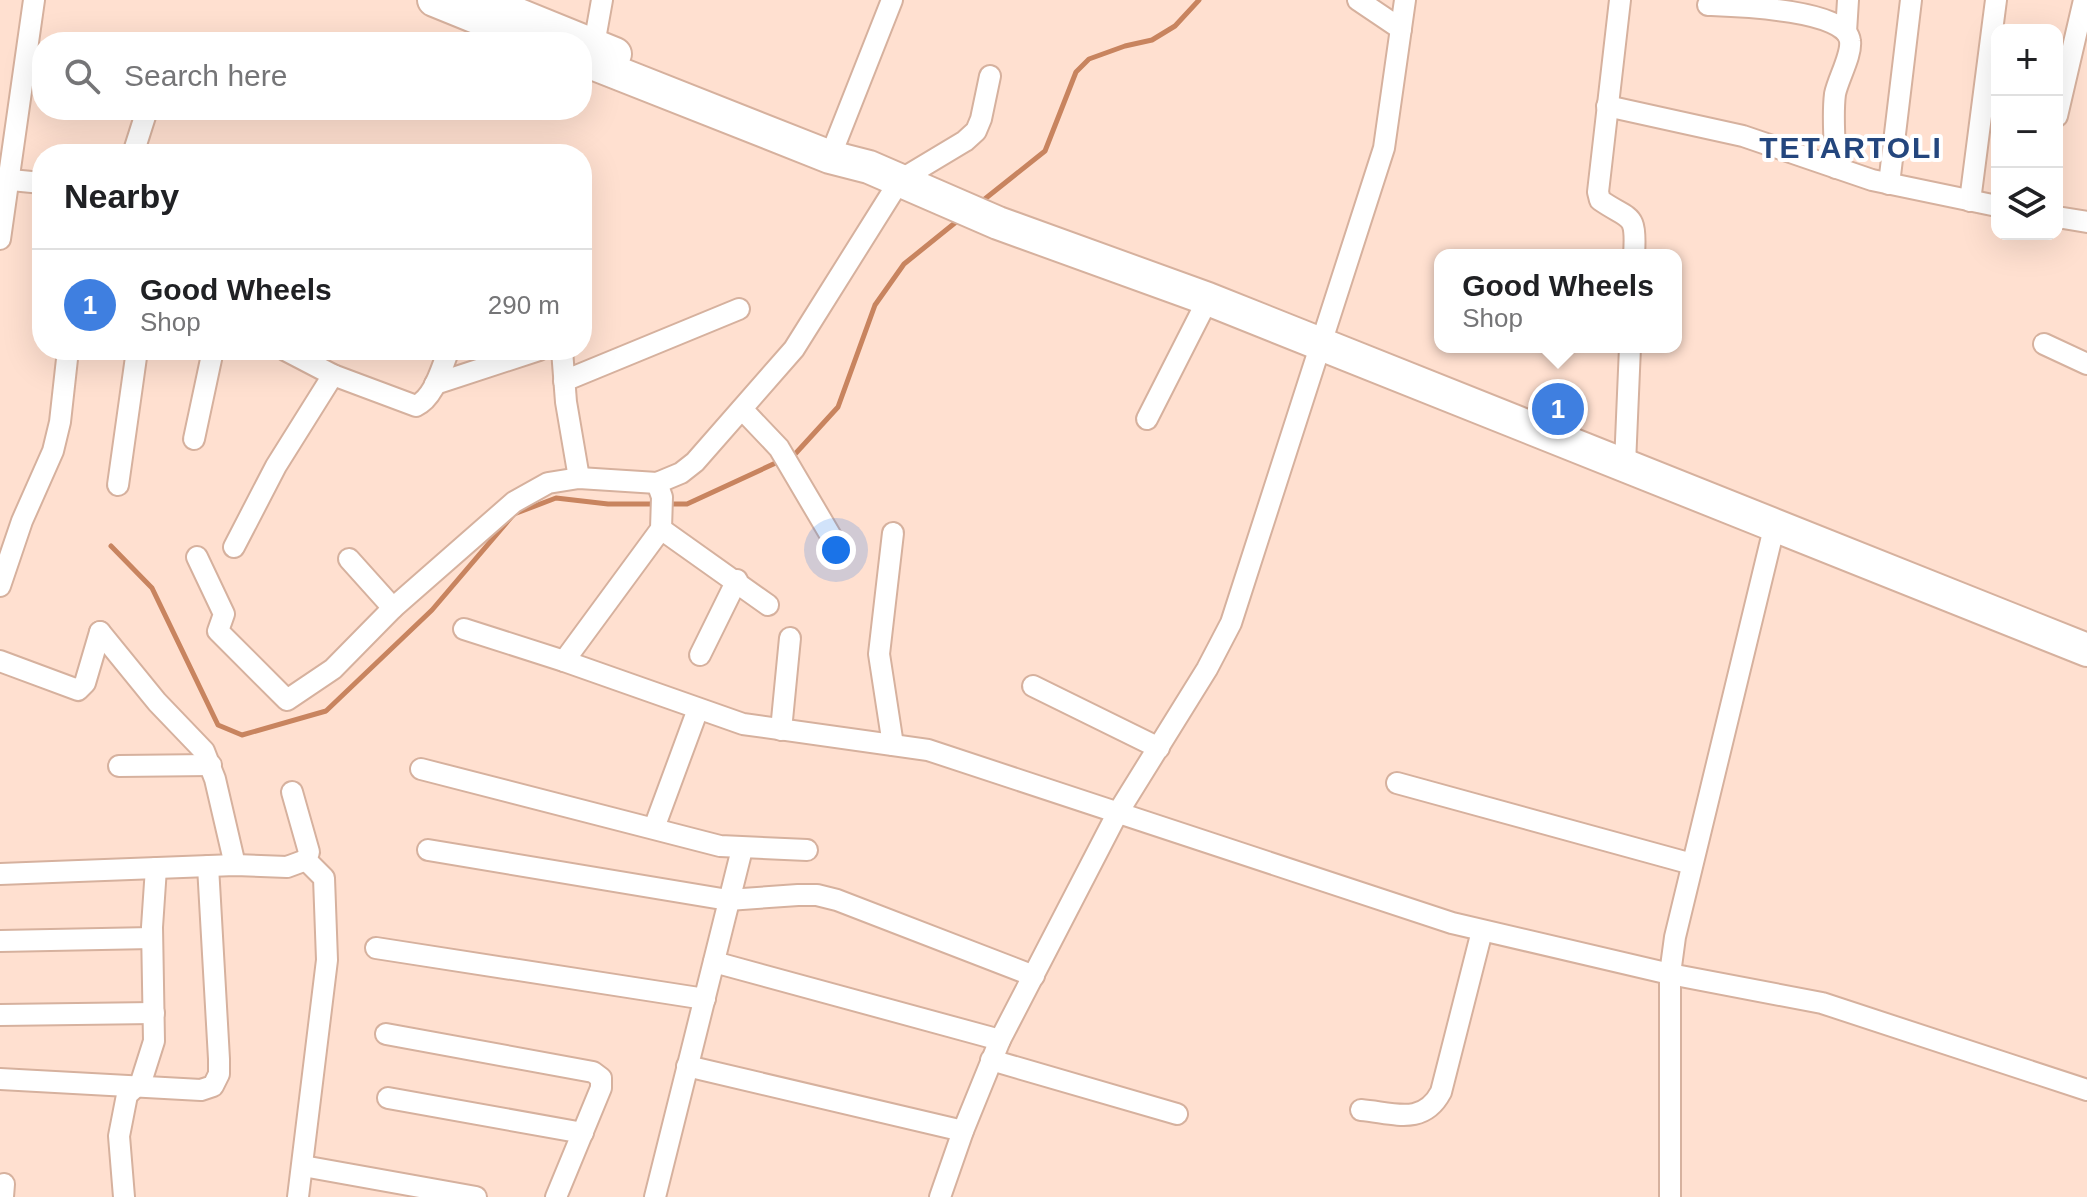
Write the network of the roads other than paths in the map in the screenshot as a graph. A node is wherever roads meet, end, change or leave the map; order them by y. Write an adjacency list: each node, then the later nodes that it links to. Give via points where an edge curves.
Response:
1 (34, 0): 27 (street)
2 (434, 0): 15 (main road)
3 (482, 0): 16 (main road)
4 (602, 0): 18 (street)
5 (892, 0): 25 (street)
6 (1358, 0): 14 (street)
7 (1405, 0): 14 (street)
8 (1620, 0): 22 (street)
9 (1848, 0): 17 (street)
10 (1911, 0): 30 (street)
11 (1996, 0): 31 (street)
12 (2084, 0): 21 (street)
13 (1708, 5): 17 (street, via 1790,11)
14 (1401, 29): 39 (street, via 1384,148)
15 (515, 32)
16 (547, 32)
17 (1846, 32): 26 (street, via 1850,45 1835,98)
18 (592, 37)
19 (592, 54): 25 (main road)
20 (990, 76): 28 (street, via 976,131)
21 (2062, 96)
22 (1607, 106): 26 (street, via 1743,136); 36 (street, via 1598,192 1600,200 1627,214 1634,225)
23 (144, 120): 24 (street)
24 (136, 144)
25 (833, 150): 28 (main road)
26 (1836, 168): 30 (street)
27 (4, 179): 29 (street); 35 (street)
28 (900, 180): 37 (main road, via 998,223); 53 (street, via 794,349)
29 (32, 182)
30 (1889, 184): 31 (street)
31 (1970, 201): 32 (street)
32 (1991, 205)
33 (2063, 218): 34 (street)
34 (2087, 222)
35 (0, 239)
36 (1634, 249)
37 (1208, 299): 39 (main road); 54 (street)
38 (739, 309): 51 (street)
39 (1319, 344): 56 (main road); 81 (street, via 1231,623)
40 (2044, 344): 49 (street)
41 (1630, 353): 56 (street)
42 (67, 360): 68 (street, via 53,451)
43 (136, 360): 58 (street)
44 (211, 360): 55 (street)
45 (304, 360): 50 (street)
46 (445, 360): 52 (street)
47 (508, 360): 52 (street)
48 (563, 360): 51 (street)
49 (2087, 364)
50 (333, 375): 52 (street, via 416,406); 64 (street, via 276,466)
51 (564, 381): 57 (street)
52 (435, 384)
53 (742, 409): 59 (street, via 695,462); 63 (street, via 783,456)
54 (1147, 419)
55 (194, 439)
56 (1625, 464): 61 (main road)
57 (579, 478): 59 (street); 70 (street, via 548,483 514,502)
58 (118, 485)
59 (660, 490): 60 (street)
60 (662, 523): 67 (street); 76 (street)
61 (1775, 524): 73 (main road); 93 (street)
62 (893, 533): 80 (street, via 879,654)
63 (835, 543)
64 (234, 547)
65 (197, 557): 70 (street, via 224,614 218,631 287,700 333,669)
66 (349, 559): 70 (street)
67 (737, 580): 69 (street); 74 (street)
68 (0, 586)
69 (768, 605)
70 (393, 608)
71 (464, 629): 76 (street)
72 (790, 638): 79 (street)
73 (2087, 650)
74 (700, 655)
75 (0, 661): 82 (street, via 78,690 85,683 100,632)
76 (564, 661): 78 (street)
77 (1033, 686): 81 (street)
78 (698, 709): 79 (street); 88 (street)
79 (781, 730): 80 (street)
80 (893, 745): 87 (street, via 928,750)
81 (1159, 748): 87 (street)
82 (211, 765): 83 (street); 94 (street)
83 (119, 766)
84 (421, 769): 88 (street)
85 (1397, 783): 93 (street)
86 (292, 792): 92 (street, via 309,852)
87 (1117, 814): 99 (street); 105 (street)
88 (654, 828): 89 (street)
89 (742, 849): 91 (street); 98 (street)
90 (428, 850): 98 (street)
91 (807, 850)
92 (306, 860): 94 (street, via 287,867); 121 (street, via 324,878 327,960)
93 (1692, 864): 104 (street)
94 (235, 865): 95 (street)
95 (208, 866): 96 (street); 114 (street, via 219,1074 213,1086 201,1090)
96 (156, 868): 97 (street); 100 (street)
97 (0, 874)
98 (728, 900): 103 (street); 105 (street, via 817,895)
99 (1482, 931): 104 (street); 117 (street, via 1433,1106 1414,1116)
100 (152, 938): 101 (street); 107 (street)
101 (0, 941)
102 (376, 948): 106 (street)
103 (714, 962): 106 (street); 110 (street)
104 (1670, 974): 115 (street, via 1822,1003); 128 (street)
105 (1034, 976): 110 (street)
106 (705, 999): 112 (street)
107 (154, 1013): 108 (street); 114 (street, via 154,1041)
108 (0, 1015)
109 (386, 1034): 120 (street, via 593,1072 601,1078 601,1088)
110 (1000, 1040): 111 (street)
111 (991, 1060): 118 (street); 119 (street)
112 (687, 1066): 119 (street); 126 (street)
113 (0, 1079): 114 (street)
114 (136, 1086): 122 (street, via 127,1095 119,1136)
115 (2087, 1090)
116 (388, 1098): 120 (street)
117 (1361, 1110)
118 (1177, 1114)
119 (963, 1131): 127 (street)
120 (583, 1133): 125 (street)
121 (303, 1166): 123 (street); 124 (street)
122 (124, 1197)
123 (298, 1197)
124 (476, 1197)
125 (556, 1197)
126 (655, 1197)
127 (940, 1197)
128 (1670, 1197)

